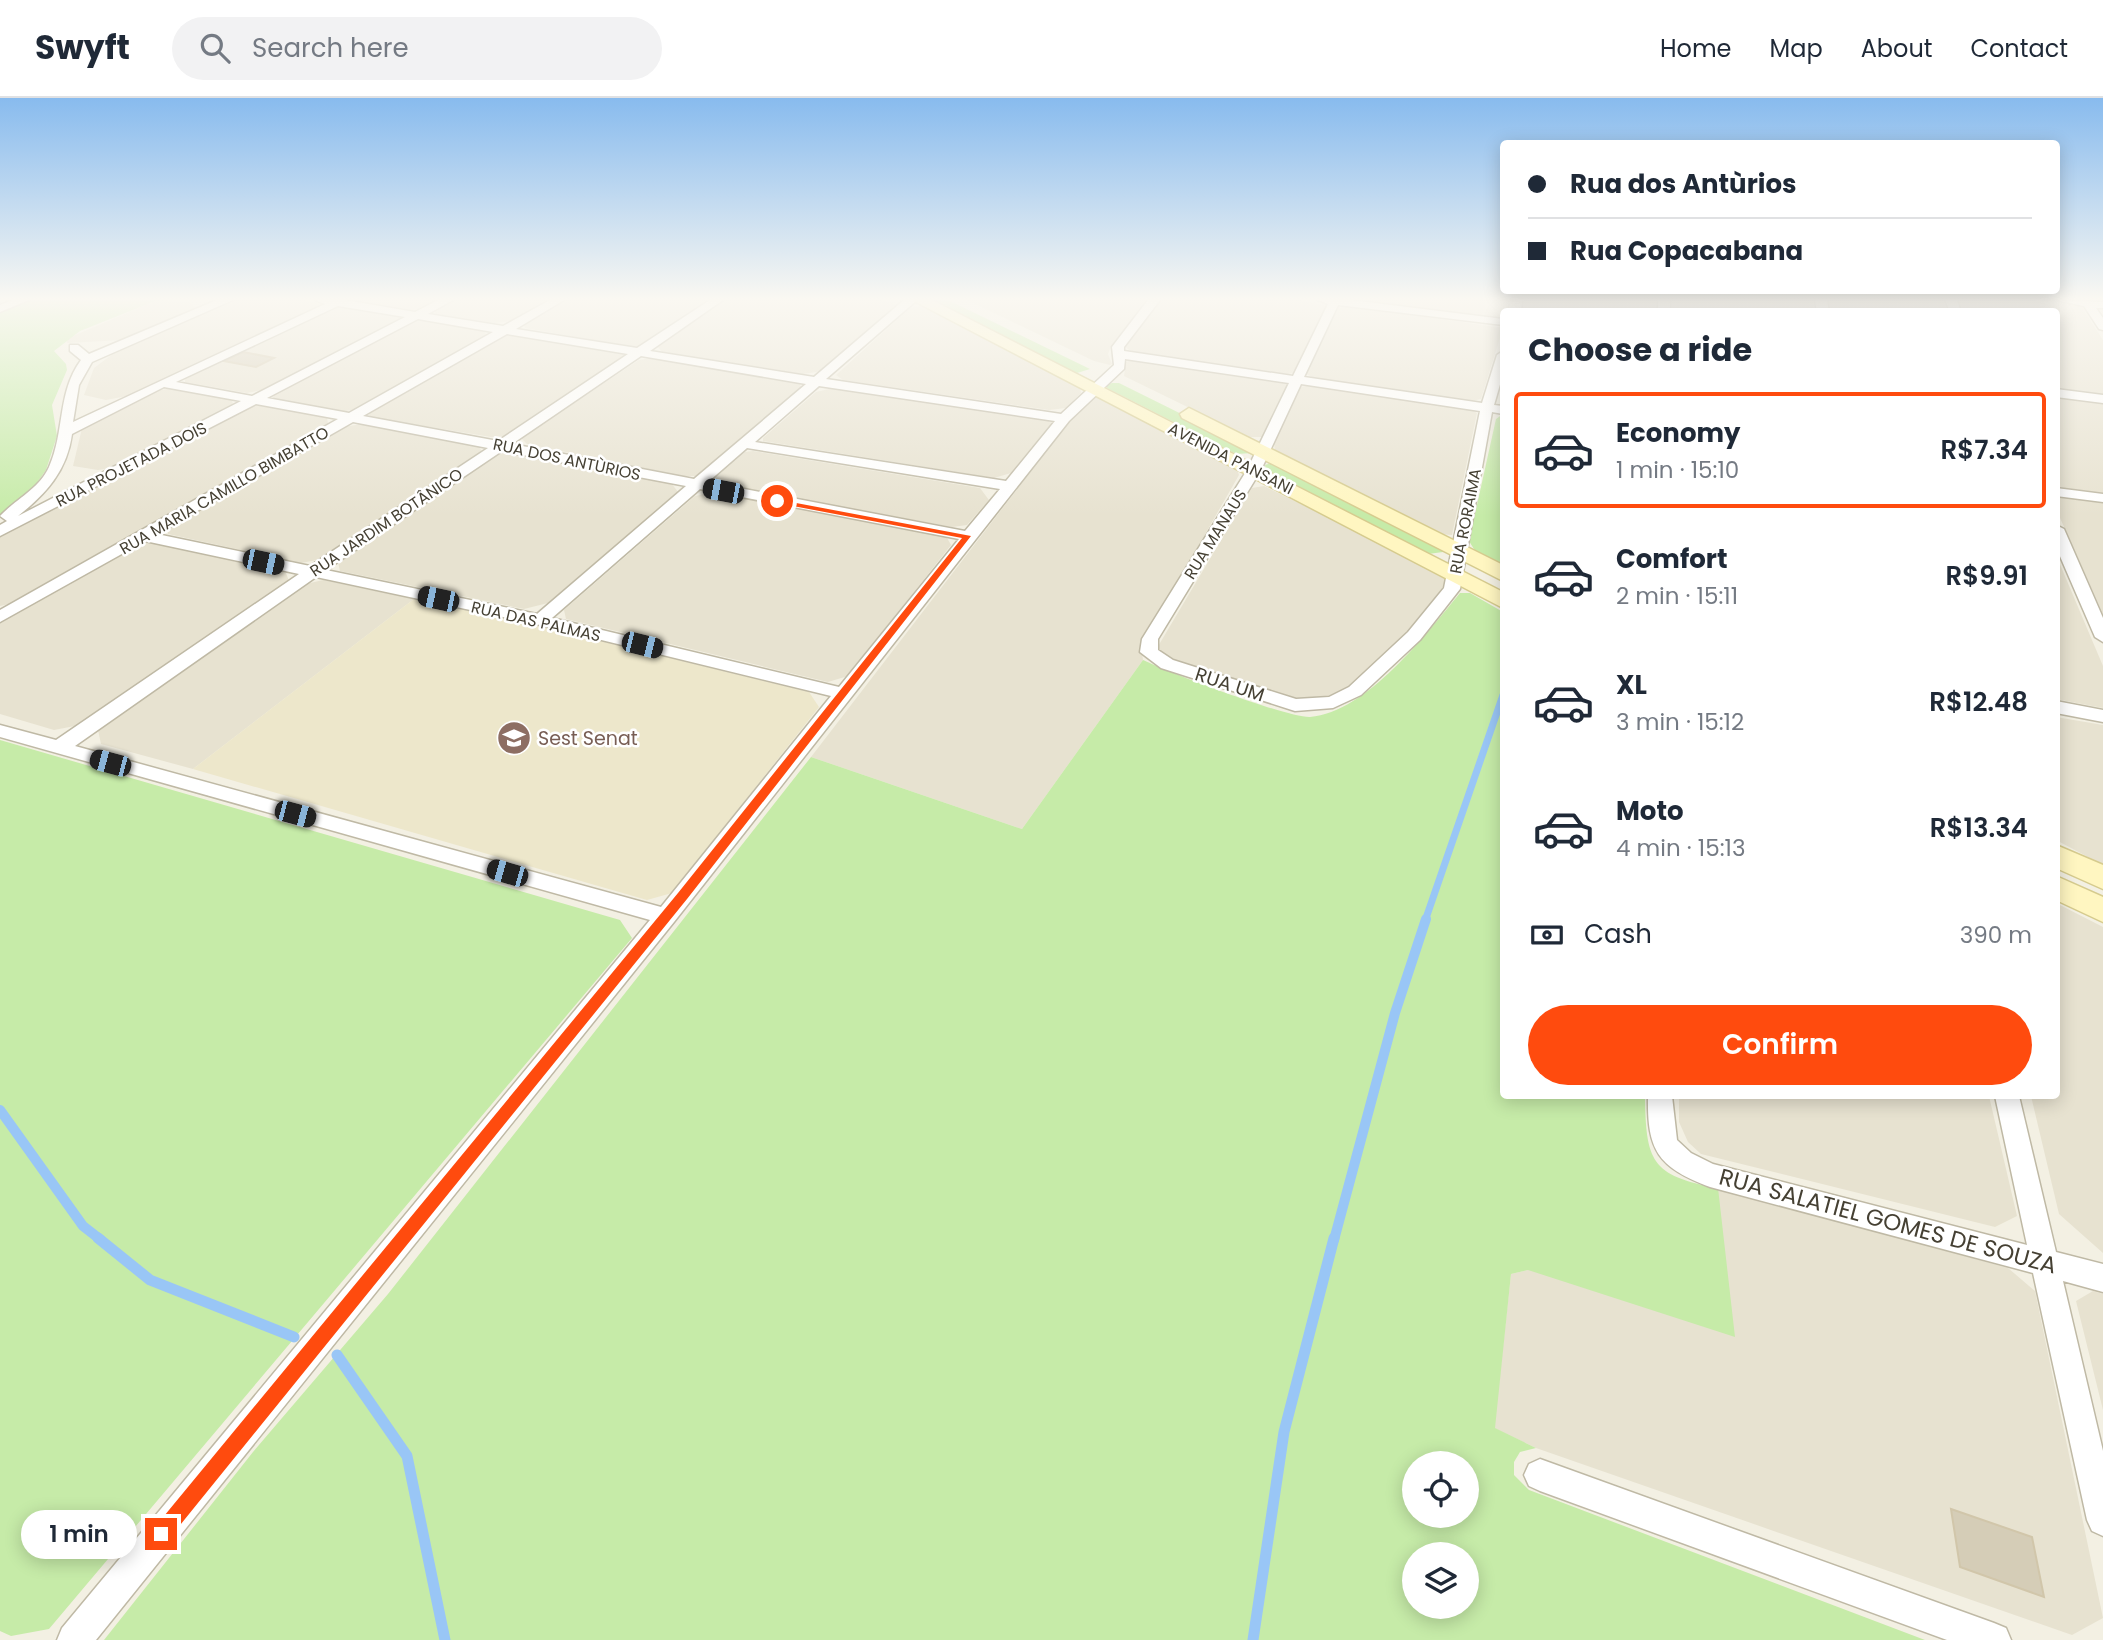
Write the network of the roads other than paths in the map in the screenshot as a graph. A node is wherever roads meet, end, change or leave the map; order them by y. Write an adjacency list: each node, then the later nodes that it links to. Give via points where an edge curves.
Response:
1 (78, 372): 23 (street)
2 (191, 372): 17 (street)
3 (309, 372): 22 (street, RUA PROJETADA DOIS)
4 (430, 372): 28 (street, RUA MARIA CAMILLO BIMBATTO)
5 (612, 372): 31 (street, RUA JARDIM BOTÂNICO)
6 (757, 372): 16 (street)
7 (831, 372): 16 (street)
8 (1063, 372): 18 (main road, AVENIDA PANSANI)
9 (1104, 372): 14 (main road)
10 (1119, 372): 14 (street)
11 (1241, 372): 15 (street)
12 (1300, 372): 15 (street, RUA MANAUS)
13 (1498, 372): 25 (street, RUA RORAIMA)
14 (1118, 379): 18 (street)
15 (1296, 380): 25 (street); 32 (street, RUA MANAUS)
16 (819, 382): 27 (street); 30 (street)
17 (166, 384): 20 (street); 22 (street, RUA DOS ANTÙRIOS)
18 (1094, 387): 27 (street); 35 (main road, AVENIDA PANSANI)
19 (2060, 394): 21 (street)
20 (134, 398): 23 (street, via 88,405); 29 (street)
21 (2103, 399)
22 (255, 400): 28 (street, RUA DOS ANTÙRIOS); 34 (street, RUA PROJETADA DOIS)
23 (66, 402): 29 (street)
24 (1175, 407): 32 (main road, AVENIDA PANSANI)
25 (1487, 407): 26 (street); 45 (street, RUA RORAIMA)
26 (1500, 409)
27 (1064, 418): 37 (street)
28 (348, 419): 31 (street, RUA DOS ANTÙRIOS); 42 (street, RUA MARIA CAMILLO BIMBATTO)
29 (67, 431): 33 (street)
30 (746, 444): 36 (street); 37 (street)
31 (500, 445): 36 (street, RUA DOS ANTÙRIOS); 46 (street, RUA JARDIM BOTÂNICO)
32 (1262, 450): 35 (street, RUA MANAUS); 45 (main road, AVENIDA PANSANI)
33 (56, 468): 34 (street, via 69,477); 40 (street, via 37,492)
34 (124, 468): 41 (street, RUA PROJETADA DOIS)
35 (1254, 470): 48 (main road, AVENIDA PANSANI); 55 (street, RUA MANAUS, via 1150,639)
36 (696, 486): 43 (street, RUA DOS ANTÙRIOS); 53 (street)
37 (1009, 486): 43 (street)
38 (2060, 493): 39 (street)
39 (2103, 498)
40 (0, 523)
41 (0, 531)
42 (144, 536): 46 (street, RUA DAS PALMAS); 50 (street, RUA MARIA CAMILLO BIMBATTO)
43 (967, 536): 56 (street)
44 (2060, 538): 54 (street)
45 (1458, 552): 47 (main road, AVENIDA PANSANI); 48 (street, RUA RORAIMA)
46 (311, 573): 53 (street, RUA DAS PALMAS); 61 (street, RUA JARDIM BOTÂNICO)
47 (1500, 573)
48 (1454, 575): 49 (main road, AVENIDA PANSANI); 57 (street, RUA RORAIMA, via 1452,589 1414,636 1355,691)
49 (1500, 599)
50 (20, 607): 51 (street); 52 (street, RUA MARIA CAMILLO BIMBATTO)
51 (0, 611)
52 (0, 617)
53 (540, 620): 56 (street, RUA DAS PALMAS)
54 (2103, 637)
55 (1149, 652): 57 (street, RUA UM, via 1167,664 1253,693 1295,705)
56 (844, 694): 66 (street)
57 (1314, 705)
58 (2060, 708): 59 (street)
59 (2103, 716)
60 (0, 732): 61 (street)
61 (57, 749): 66 (street)
62 (2060, 857): 63 (main road)
63 (2103, 878)
64 (2060, 889): 65 (main road)
65 (2103, 911)
66 (666, 916): 73 (street)
67 (1660, 1099): 69 (street, RUA SALATIEL GOMES DE SOUZA, via 1660,1134 1675,1158 1710,1175)
68 (2008, 1099): 69 (street)
69 (2046, 1262): 70 (street, RUA SALATIEL GOMES DE SOUZA); 72 (street)
70 (2103, 1278)
71 (1540, 1475): 74 (street)
72 (2103, 1520)
73 (74, 1640)
74 (1994, 1640)

